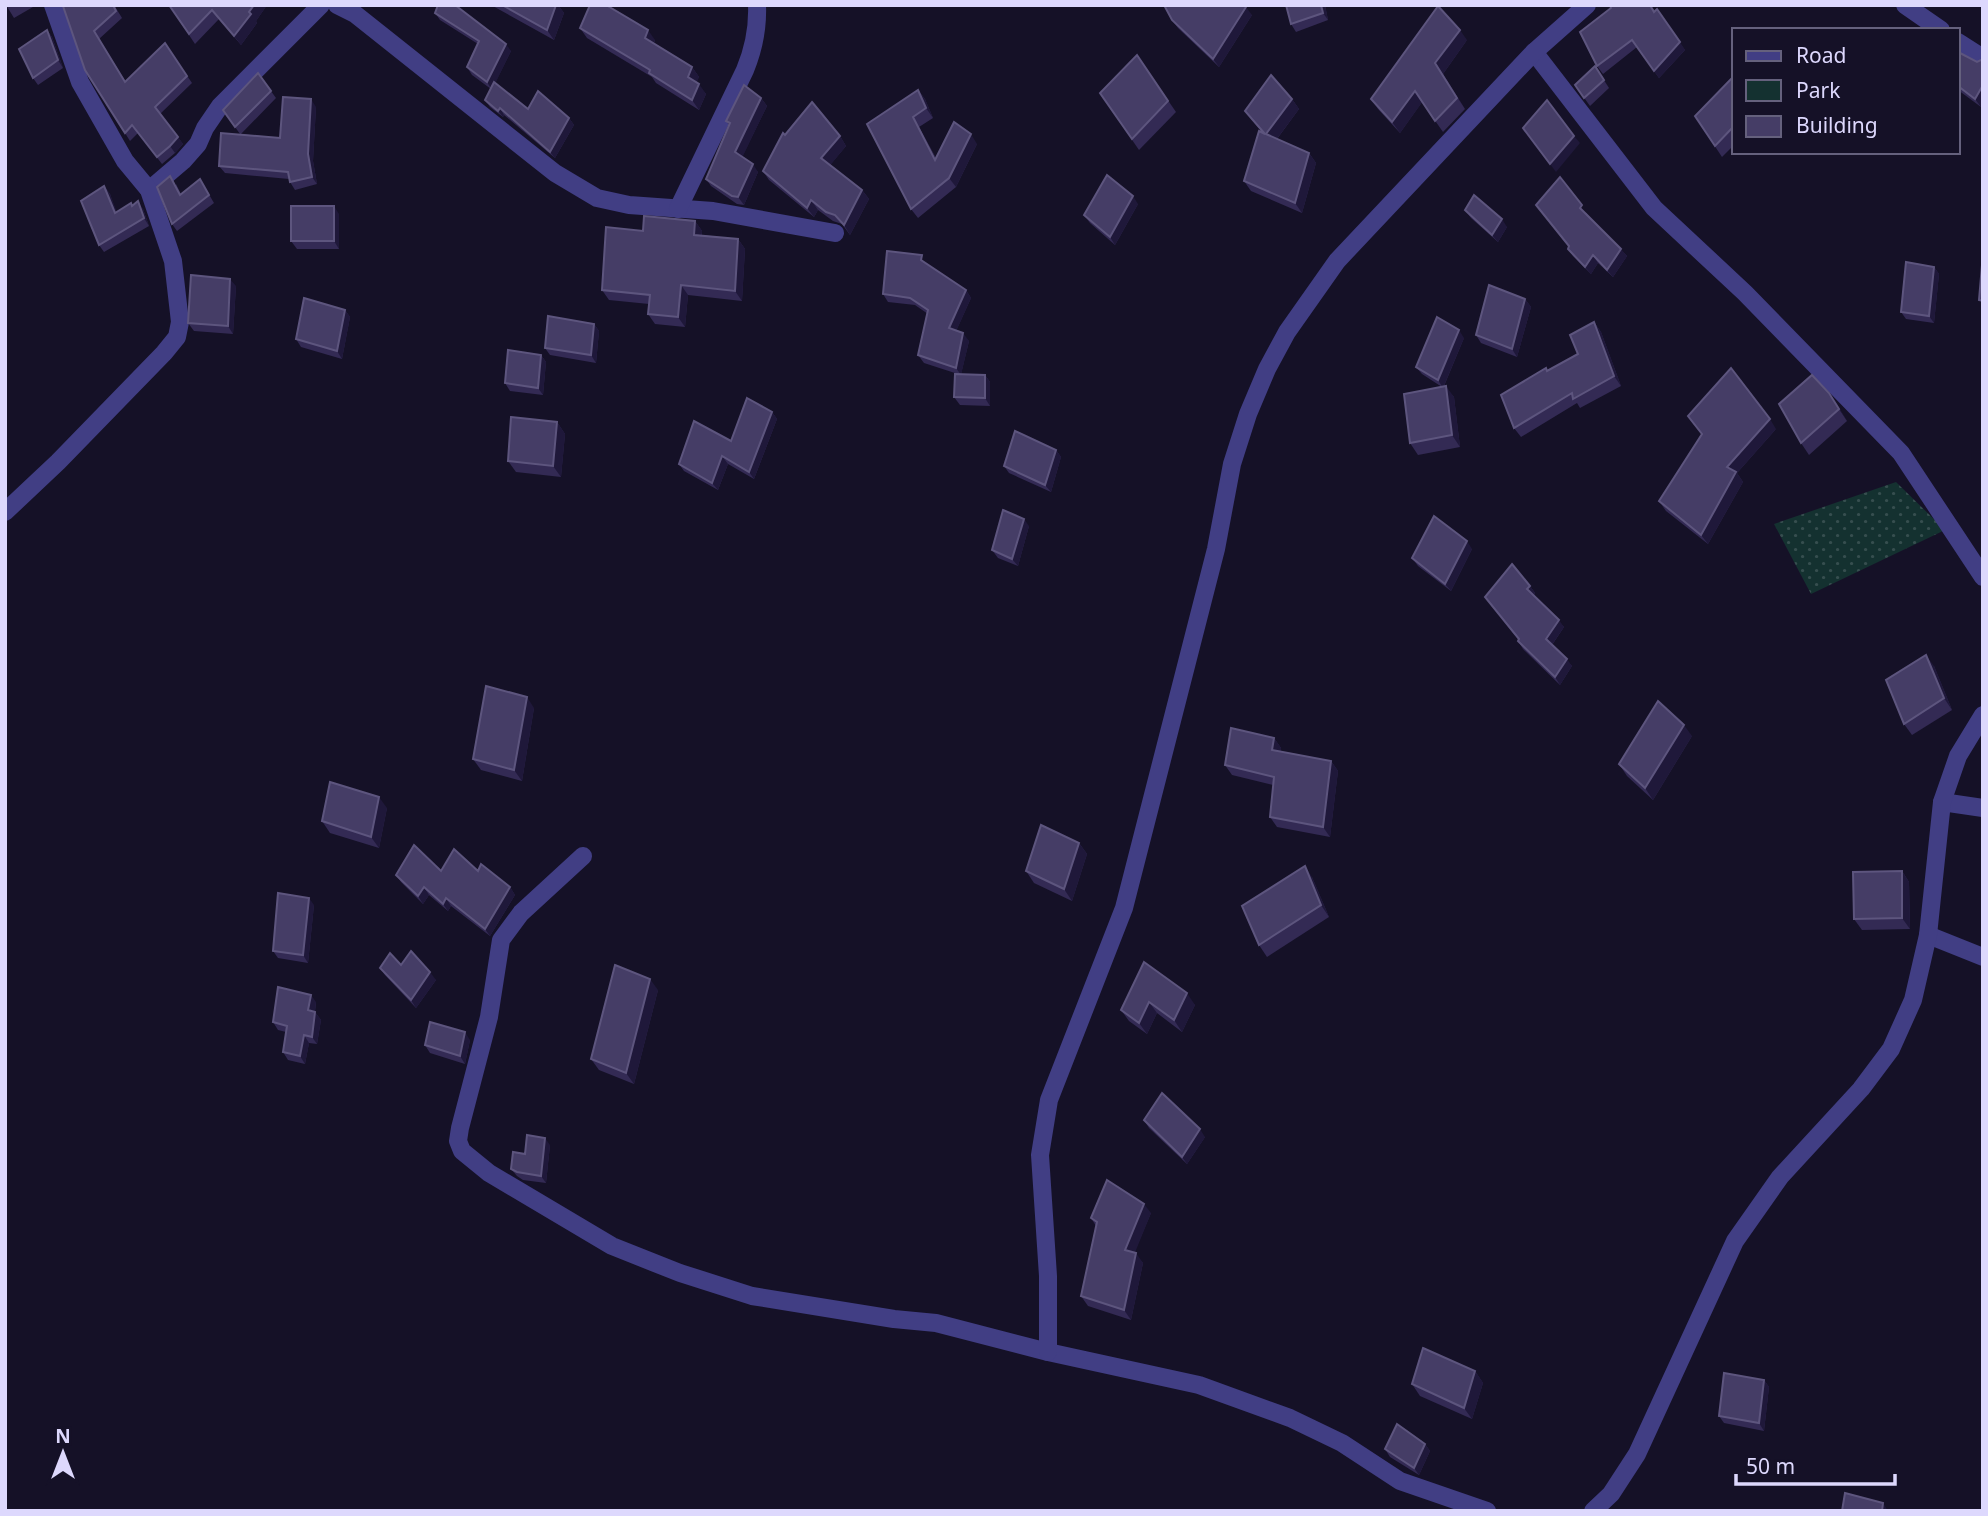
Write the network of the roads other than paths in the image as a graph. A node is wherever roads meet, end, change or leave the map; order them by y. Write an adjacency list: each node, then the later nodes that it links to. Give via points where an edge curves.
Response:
1 (53, 5): 11 (street, via 80,82 125,161)
2 (321, 5): 11 (street, via 220,106 198,144)
3 (337, 5): 12 (street, via 355,14 555,173 597,198)
4 (757, 5): 12 (street, via 753,50)
5 (1587, 5): 9 (street)
6 (1905, 5): 7 (street)
7 (1938, 28)
8 (1960, 43): 10 (street)
9 (1534, 52): 15 (street, via 1654,208 1745,293 1900,453); 22 (street, via 1337,261 1287,332 1248,414 1231,464 1216,549 1124,908 1049,1100 1040,1155)
10 (1983, 58)
11 (149, 190): 14 (street, via 173,261 180,322 177,337 87,433)
12 (678, 209): 13 (street)
13 (835, 233)
14 (8, 502)
15 (1983, 577)
16 (1983, 715): 17 (street, via 1958,756)
17 (1942, 802): 18 (street); 20 (street)
18 (1983, 808)
19 (583, 856): 22 (street, via 521,913 501,940 489,1017 460,1128 462,1151 499,1179 612,1246 680,1273 752,1296 936,1323)
20 (1928, 935): 21 (street); 24 (street, via 1913,1000 1891,1049 1861,1089 1780,1177 1735,1241 1637,1454 1611,1494)
21 (1983, 957)
22 (1048, 1352): 23 (street, via 1199,1385 1246,1400 1342,1443 1400,1481)
23 (1487, 1511)
24 (1593, 1511)

